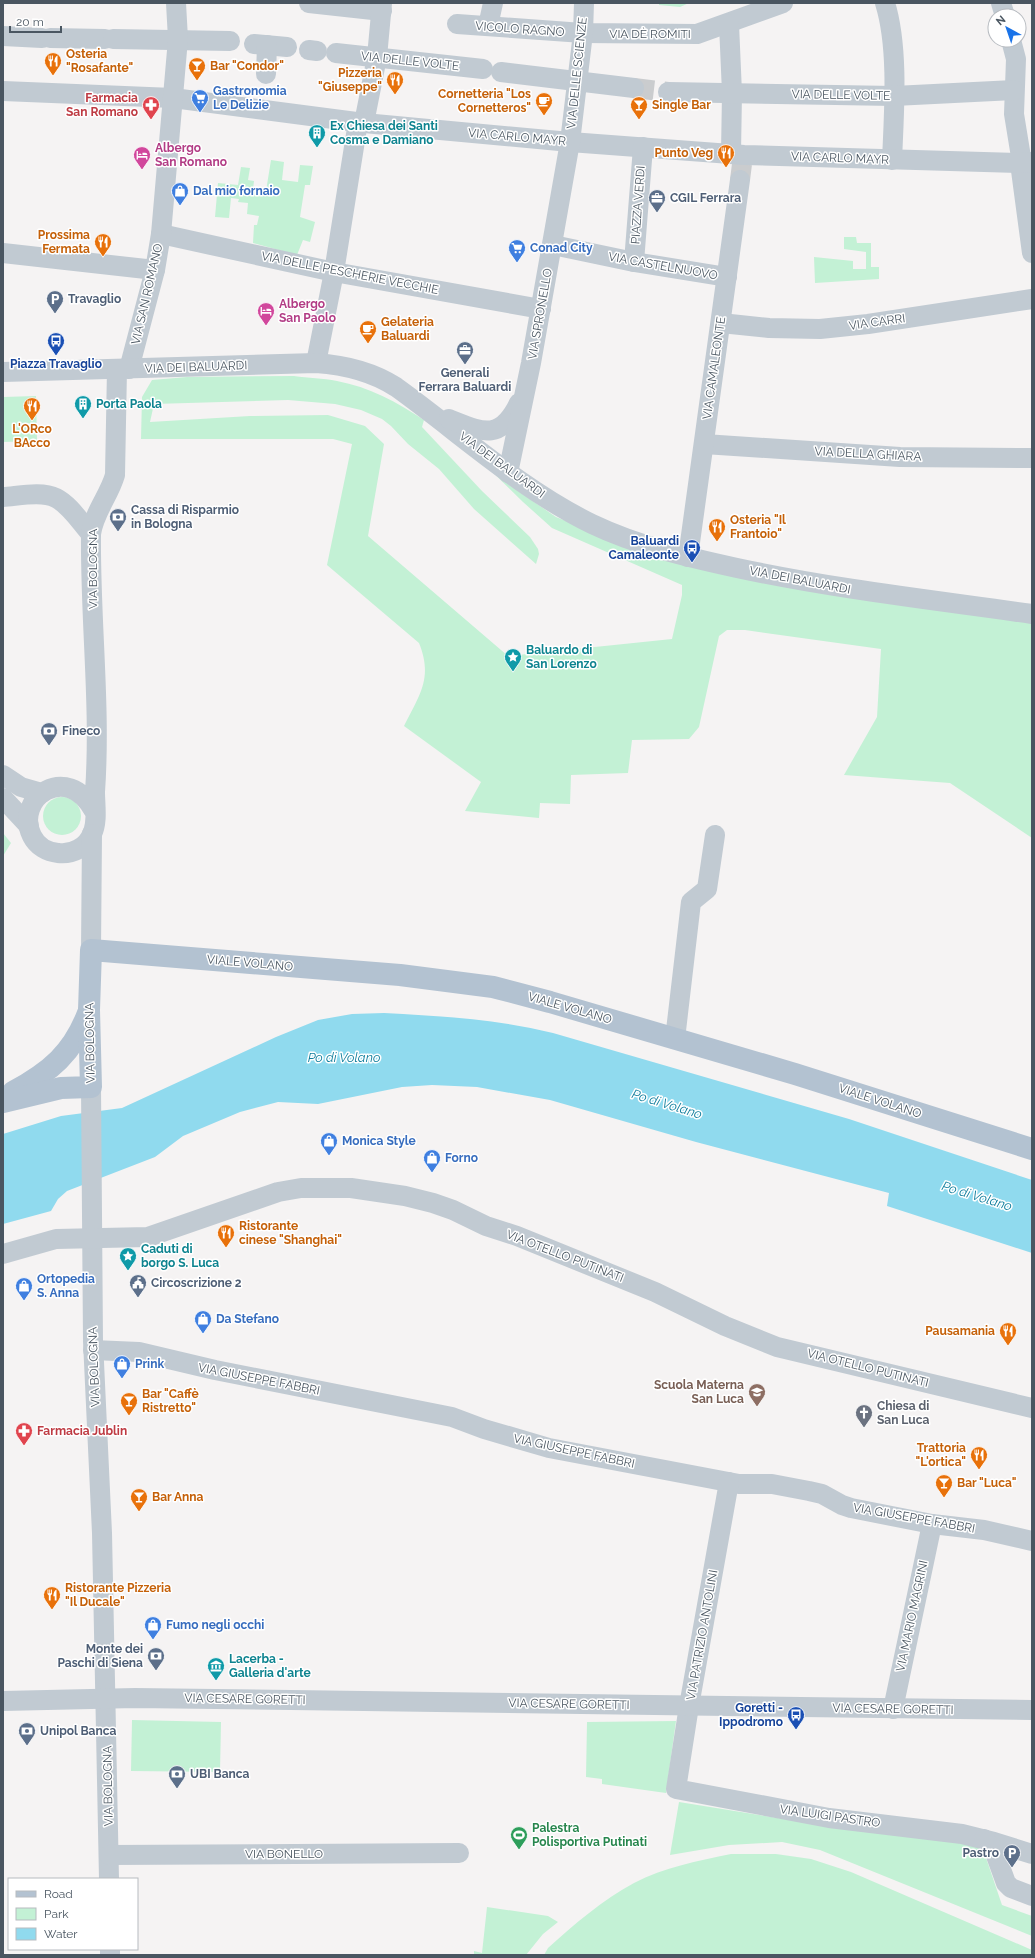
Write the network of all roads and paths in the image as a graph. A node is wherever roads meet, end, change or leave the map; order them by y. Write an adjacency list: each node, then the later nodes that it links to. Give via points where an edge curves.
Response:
1 (176, 3): 13 (street, VIA SAN ROMANO)
2 (309, 3): 7 (street)
3 (493, 3): 10 (street)
4 (584, 3): 11 (street, VIA DELLE SCIENZE)
5 (784, 3): 9 (street, VIA DÈ ROMITI)
6 (885, 3): 26 (street, via 890,21)
7 (382, 7): 18 (street)
8 (457, 24): 10 (street, VICOLO RAGNO)
9 (729, 24): 11 (street, VIA DÈ ROMITI, via 697,34); 25 (street, VIA CAMALEONTE)
10 (488, 26): 11 (street, VICOLO RAGNO)
11 (583, 33): 20 (street, VIA DELLE SCIENZE)
12 (3, 36): 13 (street)
13 (178, 39): 14 (street); 27 (street, VIA SAN ROMANO)
14 (230, 41)
15 (287, 47): 19 (street, via 261,44)
16 (1013, 48): 22 (street, via 1016,59)
17 (336, 53): 18 (street, VIA DELLE VOLTE)
18 (377, 57): 20 (street, VIA DELLE VOLTE); 28 (street)
19 (266, 74)
20 (576, 80): 21 (street, VIA DELLE VOLTE); 29 (street, VIA DELLE SCIENZE)
21 (634, 88)
22 (1014, 90): 26 (street, VIA DELLE VOLTE); 32 (street, via 1014,114 1021,157)
23 (3, 91): 27 (street, VIA CARLO MAYR)
24 (668, 92): 25 (street, VIA DELLE VOLTE)
25 (732, 93): 26 (street, VIA DELLE VOLTE); 33 (street, VIA CAMALEONTE)
26 (894, 96): 31 (street)
27 (173, 98): 28 (street, VIA CARLO MAYR); 34 (street, VIA SAN ROMANO)
28 (361, 123): 29 (street, VIA CARLO MAYR); 40 (street, via 353,155)
29 (570, 142): 30 (street, VIA CARLO MAYR); 35 (street, VIA SPRONELLO)
30 (643, 147): 33 (street, VIA CARLO MAYR); 38 (street, PIAZZA VERDI)
31 (892, 160): 32 (street, VIA CARLO MAYR); 33 (street, VIA CARLO MAYR)
32 (1026, 162): 37 (street, via 1027,217)
33 (739, 163): 41 (street, VIA CAMALEONTE)
34 (161, 234): 39 (street, VIA SAN ROMANO); 40 (street, VIA DELLE PESCHERIE VECCHIE)
35 (552, 245): 38 (street, VIA CASTELNUOVO); 43 (street, VIA SPRONELLO)
36 (3, 253): 39 (street)
37 (1032, 253)
38 (634, 262): 41 (street, VIA CASTELNUOVO)
39 (155, 270): 46 (street, VIA SAN ROMANO)
40 (334, 272): 43 (street, VIA DELLE PESCHERIE VECCHIE); 45 (street)
41 (727, 277): 44 (street, VIA CAMALEONTE)
42 (1032, 299): 44 (street, VIA CARRI, via 820,329)
43 (541, 309): 48 (street, VIA SPRONELLO)
44 (721, 323): 50 (street, VIA CAMALEONTE)
45 (316, 363): 46 (street, VIA DEI BALUARDI); 49 (street, VIA DEI BALUARDI, via 350,367 383,378)
46 (123, 369): 47 (street, VIA DEI BALUARDI); 54 (street, VIA BOLOGNA, via 115,475 112,488 95,517)
47 (3, 372)
48 (526, 391): 49 (street, VIA SPRONELLO, via 513,415 502,427 491,431 478,429); 52 (street, VIA SPRONELLO)
49 (431, 412): 52 (street, VIA DEI BALUARDI)
50 (704, 444): 51 (street, VIA DELLA GHIARA, via 900,457); 55 (street, VIA CAMALEONTE)
51 (1032, 458)
52 (508, 473): 55 (street, VIA DEI BALUARDI, via 591,523 624,538)
53 (3, 497): 54 (street, via 46,495 55,498 63,502)
54 (91, 534): 57 (street, VIA BOLOGNA)
55 (688, 557): 56 (street, VIA DEI BALUARDI, via 842,588)
56 (1032, 614)
57 (97, 752): 59 (street, VIA BOLOGNA, via 84,780); 62 (street, VIA BOLOGNA)
58 (3, 774): 60 (street, via 21,787)
59 (69, 788): 60 (street, VIA BOLOGNA, via 54,788); 62 (street, via 80,792 88,799)
60 (42, 794): 63 (street, via 30,808)
61 (3, 798): 63 (street, VIA BOLOGNA)
62 (94, 811): 64 (street, VIA BOLOGNA)
63 (28, 826): 66 (street, VIA BOLOGNA, via 40,846 50,852)
64 (92, 834): 66 (street, via 82,847); 67 (street, VIA BOLOGNA)
65 (715, 835): 70 (street, via 707,889 691,902)
66 (63, 854): 67 (street, VIA BOLOGNA, via 75,864 81,876)
67 (91, 926): 68 (street, VIA BOLOGNA)
68 (91, 950): 69 (main road, VIA BOLOGNA); 70 (main road, VIALE VOLANO, via 393,974 469,983 524,994)
69 (89, 1010): 71 (main road, VIA BOLOGNA); 72 (main road, via 78,1036 56,1064 41,1076)
70 (676, 1039): 74 (main road, VIALE VOLANO)
71 (91, 1087): 73 (main road, via 61,1088); 75 (street, VIA BOLOGNA)
72 (3, 1096)
73 (3, 1102)
74 (1032, 1149)
75 (92, 1239): 76 (street, VIA OTELLO PUTINATI, via 56,1239); 77 (street, VIA BOLOGNA); 78 (street, VIA OTELLO PUTINATI, via 148,1237 250,1200 301,1188 351,1188 405,1196 453,1210 486,1226 655,1292 725,1326 777,1347)
76 (3, 1254)
77 (93, 1350): 79 (street, VIA GIUSEPPE FABBRI, via 139,1352 215,1370 452,1417 548,1448); 82 (street, VIA BOLOGNA, via 102,1533)
78 (1032, 1408)
79 (729, 1482): 80 (street, VIA GIUSEPPE FABBRI, via 772,1484 809,1491 822,1494 851,1508); 84 (street, VIA PATRIZIO ANTOLINI)
80 (932, 1524): 81 (street, VIA GIUSEPPE FABBRI, via 970,1528); 85 (street, VIA MARIO MAGRINI)
81 (1032, 1541)
82 (106, 1697): 83 (street, VIA CESARE GORETTI); 84 (street, VIA CESARE GORETTI); 91 (street, VIA BOLOGNA)
83 (3, 1701)
84 (689, 1706): 85 (street, VIA CESARE GORETTI); 87 (street, VIA PATRIZIO ANTOLINI)
85 (893, 1709): 86 (street, VIA CESARE GORETTI)
86 (1032, 1710)
87 (676, 1789): 88 (street, VIA LUIGI PASTRO, via 829,1818 962,1834)
88 (984, 1839): 90 (street, VIA LUIGI PASTRO); 93 (street, via 994,1850 1006,1883 1011,1888)
89 (459, 1853): 91 (street, VIA BONELLO)
90 (1032, 1854)
91 (108, 1855): 92 (street, VIA BOLOGNA)
92 (109, 1878)
93 (1032, 1896)

